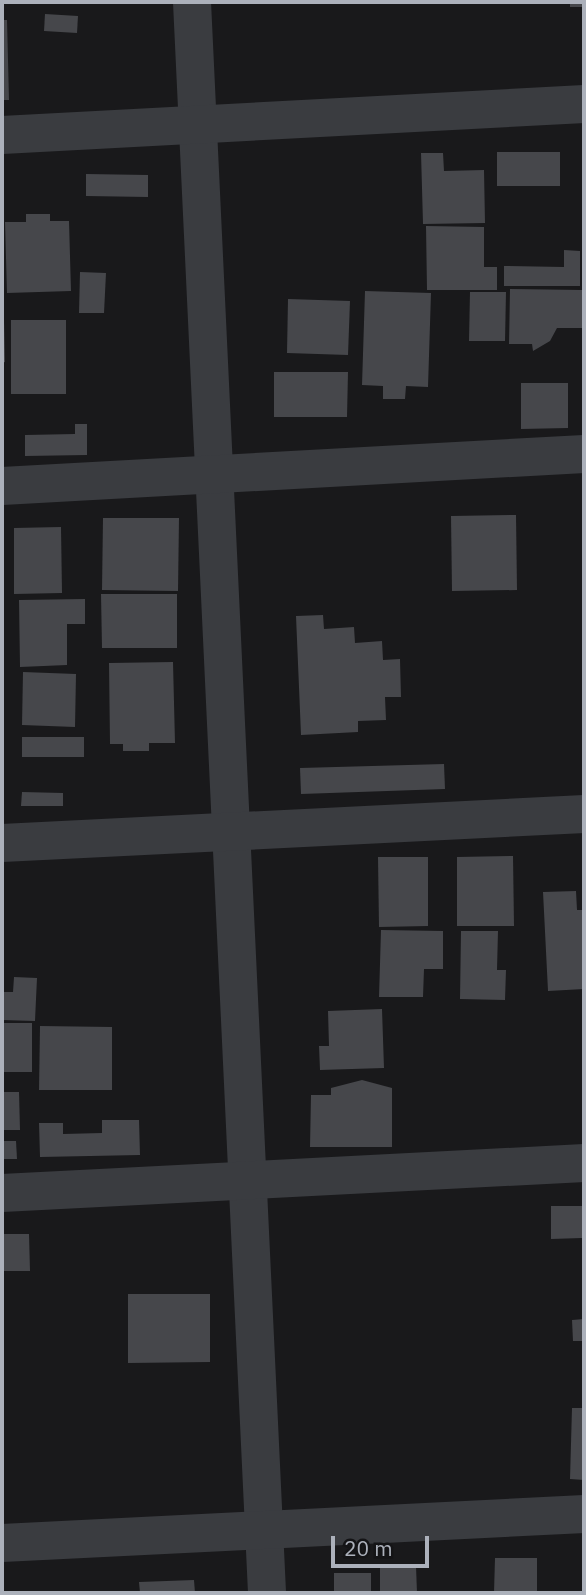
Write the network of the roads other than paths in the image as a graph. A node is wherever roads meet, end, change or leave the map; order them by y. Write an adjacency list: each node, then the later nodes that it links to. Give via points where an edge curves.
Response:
1 (192, 2): 3 (street)
2 (584, 104): 3 (street)
3 (198, 124): 4 (street); 6 (street)
4 (2, 135)
5 (584, 454): 6 (street)
6 (214, 474): 7 (street); 9 (street)
7 (2, 486)
8 (584, 814): 9 (street)
9 (231, 832): 10 (street); 12 (street)
10 (2, 843)
11 (584, 1163): 12 (street)
12 (247, 1181): 13 (street); 15 (street)
13 (2, 1193)
14 (584, 1514): 15 (street)
15 (264, 1530): 16 (street); 17 (street)
16 (2, 1543)
17 (267, 1593)

